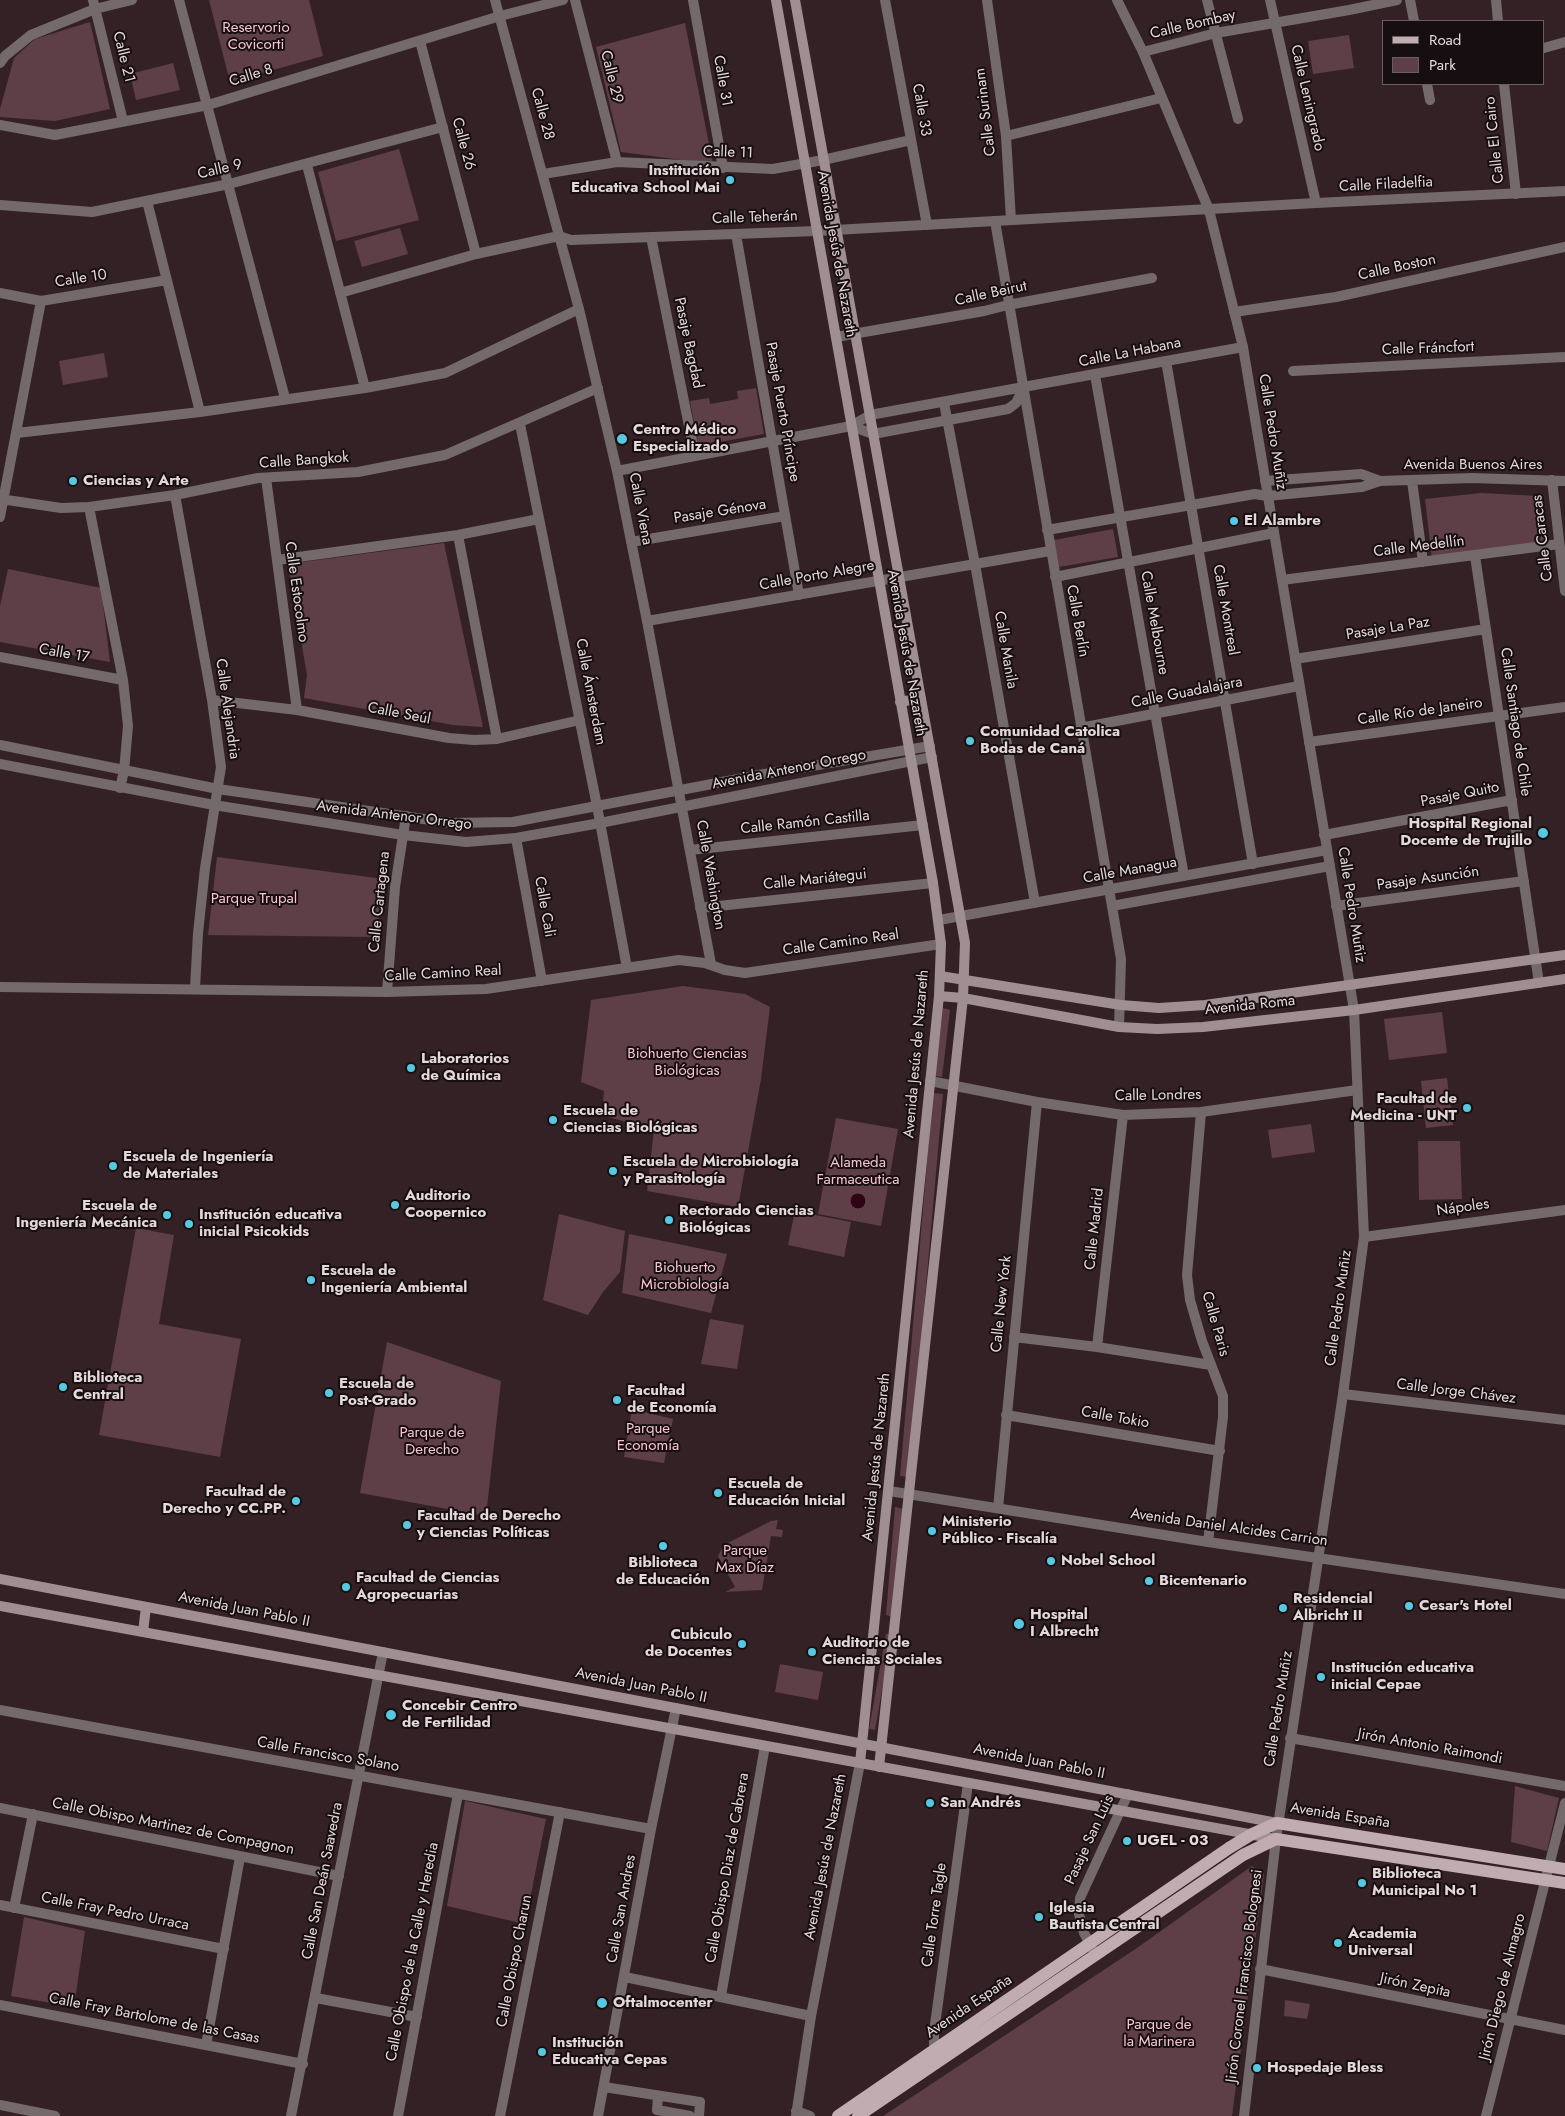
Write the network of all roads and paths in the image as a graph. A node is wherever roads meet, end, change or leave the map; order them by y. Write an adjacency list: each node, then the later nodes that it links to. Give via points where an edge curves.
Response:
1 (132, 0): 17 (street)
2 (179, 0): 33 (street)
3 (495, 0): 19 (street, Calle 28)
4 (564, 0): 19 (street, Calle 8)
5 (575, 0): 41 (street, Calle 29)
6 (692, 0): 44 (street, Calle 31)
7 (776, 0): 42 (main road, Avenida Jesús de Nazareth)
8 (795, 0): 40 (main road, Avenida Jesús de Nazareth)
9 (885, 0): 39 (street, Calle 33)
10 (987, 0): 38 (street, Calle Surinam)
11 (1117, 0): 27 (street, Calle Pedro Muñiz)
12 (1207, 0): 23 (street)
13 (1270, 0): 22 (street, Calle Leningrado)
14 (1397, 0): 18 (street, Calle Bombay)
15 (1410, 0): 20 (street)
16 (1496, 0): 21 (street)
17 (94, 4): 28 (street, via 31,35); 35 (street, Calle 21)
18 (1349, 5): 22 (street, Calle Bombay)
19 (500, 16): 24 (street, Calle 8); 45 (street, Calle 28)
20 (1414, 20)
21 (1498, 20)
22 (1275, 23): 23 (street, Calle Bombay); 50 (street, Calle Leningrado)
23 (1216, 33): 27 (street, Calle Bombay); 34 (street)
24 (420, 41): 33 (street, Calle 8); 37 (street, Calle 26)
25 (1565, 42): 26 (street)
26 (1545, 48)
27 (1143, 52): 31 (street, Calle Pedro Muñiz)
28 (0, 63)
29 (1426, 85): 32 (street)
30 (1504, 85): 48 (street, Calle El Cairo)
31 (1161, 98): 38 (street); 52 (street, Calle Pedro Muñiz)
32 (1430, 100)
33 (208, 105): 35 (street, Calle 8); 46 (street)
34 (1238, 119)
35 (123, 121): 36 (street, Calle 8, via 55,135)
36 (0, 126)
37 (443, 127): 43 (street, Calle 9); 62 (street, Calle 26)
38 (1006, 136): 53 (street, Calle Surinam)
39 (911, 140): 40 (street, Calle 11); 55 (street, Calle 33)
40 (823, 160): 42 (street, Calle 11); 56 (main road, Avenida Jesús de Nazareth)
41 (617, 162): 44 (street, Calle 11); 45 (street, Calle 11)
42 (805, 163): 44 (street, Calle 11, via 773,169); 57 (main road, Avenida Jesús de Nazareth)
43 (307, 165): 46 (street, Calle 9); 66 (street)
44 (723, 168)
45 (543, 174): 59 (street, Calle 28)
46 (229, 184): 49 (street, Calle 9); 81 (street)
47 (1565, 191): 48 (street, Calle Filadelfia)
48 (1516, 194): 50 (street, Calle Filadelfia)
49 (146, 201): 51 (street, Calle 9, via 92,212); 64 (street)
50 (1316, 203): 52 (street, Calle Filadelfia)
51 (0, 205)
52 (1209, 210): 53 (street, Calle Teherán); 70 (street, Calle Pedro Muñiz)
53 (1011, 220): 54 (street, Calle Teherán)
54 (995, 221): 55 (street, Calle Teherán); 68 (street, Calle Berlín)
55 (927, 225): 56 (street, Calle Teherán)
56 (836, 230): 57 (street, Calle Teherán); 71 (main road, Avenida Jesús de Nazareth)
57 (817, 231): 58 (street, Calle Teherán); 72 (main road, Avenida Jesús de Nazareth)
58 (736, 234): 60 (street, Calle Teherán); 90 (street, Pasaje Puerto Príncipe)
59 (559, 236): 60 (street, Calle Teherán, via 571,240); 62 (street, Calle Teherán); 69 (street, Calle Viena)
60 (651, 237): 91 (street, Pasaje Bagdad)
61 (1565, 247): 70 (street, Calle Boston, via 1336,297)
62 (476, 254): 66 (street, Calle Teherán)
63 (1152, 278): 68 (street, Calle Beirut)
64 (167, 280): 67 (street, Calle 10); 83 (street)
65 (0, 292): 67 (street, Calle 10)
66 (340, 293): 78 (street)
67 (41, 301): 88 (street)
68 (1008, 305): 71 (street, Calle Beirut); 80 (street, Calle Berlín)
69 (579, 309): 78 (street, via 445,374); 79 (street, Calle Viena)
70 (1234, 312): 73 (street, Calle Pedro Muñiz)
71 (854, 333): 72 (street, Calle Beirut); 84 (main road, Avenida Jesús de Nazareth)
72 (836, 337): 87 (main road, Avenida Jesús de Nazareth)
73 (1243, 347): 75 (street, Calle La Habana); 96 (street, Calle Pedro Muñiz)
74 (1565, 357): 76 (street, Calle Fráncfort)
75 (1166, 361): 77 (street, Calle La Habana); 102 (street, Calle Montreal)
76 (1293, 371)
77 (1095, 375): 80 (street, Calle La Habana); 106 (street, Calle Melbourne)
78 (366, 388): 81 (street)
79 (598, 388): 86 (street, Calle Bangkok); 92 (street, Calle Viena)
80 (1023, 388): 82 (street, Calle La Habana); 85 (street, via 1016,403 1008,409); 108 (street, Calle Berlín)
81 (285, 398): 83 (street)
82 (944, 403): 84 (street, Calle La Habana); 85 (street, Calle Manila)
83 (200, 412): 88 (street)
84 (870, 415): 87 (street, Calle La Habana); 89 (main road, Avenida Jesús de Nazareth)
85 (948, 420): 89 (street); 119 (street, Calle Manila)
86 (520, 424): 93 (street, Calle Bangkok, via 445,455 358,472); 107 (street, Calle Ámsterdam)
87 (851, 426): 89 (street); 90 (street, Calle La Habana); 123 (main road, Avenida Jesús de Nazareth)
88 (17, 433): 101 (street)
89 (873, 434): 120 (main road, Avenida Jesús de Nazareth)
90 (772, 441): 91 (street, Calle La Habana); 104 (street, Pasaje Puerto Príncipe)
91 (696, 456): 92 (street, Calle La Habana)
92 (617, 470): 111 (street, Calle Viena)
93 (266, 478): 99 (street, Calle Bangkok); 116 (street, Calle Estocolmo)
94 (1412, 480): 95 (street, Avenida Buenos Aires); 97 (street, Avenida Buenos Aires); 118 (street)
95 (1552, 480): 98 (street, Avenida Buenos Aires); 112 (street, Calle Caracas)
96 (1265, 481): 97 (street, Avenida Buenos Aires, via 1361,474); 100 (street, Calle Pedro Muñiz)
97 (1380, 481): 100 (street, Avenida Buenos Aires, via 1362,487)
98 (1565, 481)
99 (175, 495): 103 (street, Calle Bangkok); 133 (street, Calle Alejandria)
100 (1268, 496): 102 (street, via 1255,494); 109 (street, Calle Pedro Muñiz)
101 (2, 500): 103 (street, Calle Bangkok, via 61,508); 105 (street)
102 (1190, 505): 106 (street); 113 (street, Calle Montreal)
103 (89, 507): 130 (street)
104 (785, 516): 111 (street, Pasaje Génova); 125 (street, Pasaje Puerto Príncipe)
105 (0, 517)
106 (1120, 517): 108 (street); 117 (street, Calle Melbourne)
107 (539, 519): 110 (street); 140 (street, Calle Ámsterdam)
108 (1047, 530): 114 (street, Calle Berlín)
109 (1274, 533): 113 (street); 122 (street, Calle Pedro Muñiz)
110 (458, 534): 116 (street); 142 (street)
111 (631, 542): 126 (street, Calle Viena)
112 (1559, 544): 115 (street, Calle Medellín); 124 (street, Calle Caracas)
113 (1198, 548): 117 (street); 134 (street, Calle Montreal)
114 (1050, 551): 119 (street, Calle Porto Alegre); 121 (street, Calle Berlín)
115 (1475, 556): 118 (street, Calle Medellín); 127 (street, Calle Santiago de Chile)
116 (276, 560): 137 (street, Calle Estocolmo)
117 (1128, 562): 121 (street); 138 (street, Calle Melbourne)
118 (1423, 562): 122 (street, Calle Medellín)
119 (975, 564): 120 (street, Calle Porto Alegre); 174 (street, Calle Manila)
120 (899, 577): 123 (street, Calle Porto Alegre); 132 (main road, Avenida Jesús de Nazareth)
121 (1055, 577): 141 (street, Calle Berlín)
122 (1282, 580): 129 (street, Calle Pedro Muñiz)
123 (879, 581): 125 (street, Calle Porto Alegre); 135 (main road, Avenida Jesús de Nazareth)
124 (1565, 592)
125 (798, 595): 126 (street, Calle Porto Alegre)
126 (647, 621): 154 (street, Calle Viena)
127 (1486, 629): 129 (street, Pasaje La Paz); 139 (street, Calle Santiago de Chile)
128 (0, 657): 130 (street, Calle 17)
129 (1295, 659): 131 (street, Calle Pedro Muñiz)
130 (123, 680): 150 (street, via 128,726)
131 (1299, 686): 134 (street, Calle Guadalajara); 143 (street, Calle Pedro Muñiz)
132 (921, 698): 135 (main road); 145 (main road, Avenida Jesús de Nazareth)
133 (212, 700): 137 (street, Calle Seúl); 153 (street, Calle Alejandria, via 221,767)
134 (1225, 700): 138 (street, Calle Guadalajara); 168 (street, Calle Montreal)
135 (900, 702): 146 (main road, Avenida Jesús de Nazareth)
136 (1565, 707): 139 (street, Calle Río de Janeiro)
137 (297, 710): 142 (street, Calle Seúl, via 449,738)
138 (1155, 714): 141 (street, Calle Guadalajara); 170 (street, Calle Melbourne)
139 (1499, 716): 143 (street, Calle Río de Janeiro); 156 (street, Calle Santiago de Chile)
140 (580, 720): 142 (street, Calle Seúl); 158 (street, Calle Ámsterdam)
141 (1080, 728): 173 (street, Calle Berlín)
142 (497, 739)
143 (1309, 742): 164 (street, Calle Pedro Muñiz)
144 (0, 745): 150 (street, Avenida Antenor Orrego)
145 (930, 746): 146 (street, Avenida Antenor Orrego); 147 (main road, Avenida Jesús de Nazareth)
146 (908, 749): 148 (main road, Avenida Jesús de Nazareth); 151 (street, Avenida Antenor Orrego)
147 (932, 757): 148 (street, Avenida Antenor Orrego); 178 (main road, Avenida Jesús de Nazareth)
148 (910, 762): 155 (street, Avenida Antenor Orrego); 162 (main road, Avenida Jesús de Nazareth)
149 (0, 764): 152 (street, Avenida Antenor Orrego)
150 (124, 771): 152 (street); 153 (street, Avenida Antenor Orrego)
151 (759, 774): 154 (street, Avenida Antenor Orrego); 155 (street)
152 (120, 788): 157 (street, Avenida Antenor Orrego)
153 (218, 789): 157 (street, Calle Alejandria); 160 (street, Avenida Antenor Orrego)
154 (679, 790): 158 (street, Avenida Antenor Orrego); 159 (street, Calle Washington)
155 (761, 791): 159 (street, Avenida Antenor Orrego)
156 (1512, 800): 164 (street, Pasaje Quito); 171 (street, Calle Santiago de Chile)
157 (214, 806): 163 (street, Avenida Antenor Orrego); 192 (street, Calle Alejandria, via 198,933)
158 (597, 806): 160 (street, Avenida Antenor Orrego, via 513,822 451,823); 161 (street, Calle Ámsterdam)
159 (682, 807): 161 (street, Avenida Antenor Orrego); 166 (street, Calle Washington)
160 (406, 816): 163 (street, Calle Cartagena)
161 (600, 823): 165 (street, Avenida Antenor Orrego); 184 (street, Calle Ámsterdam)
162 (923, 826): 166 (street, Calle Ramón Castilla); 172 (main road, Avenida Jesús de Nazareth)
163 (403, 835): 165 (street, Avenida Antenor Orrego, via 466,842); 193 (street, Calle Cartagena, via 395,887)
164 (1324, 835): 167 (street, Calle Pedro Muñiz)
165 (516, 838): 188 (street, Calle Cali)
166 (690, 850): 177 (street, Calle Washington)
167 (1327, 850): 168 (street, Calle Managua); 169 (street, Calle Pedro Muñiz)
168 (1253, 864): 170 (street, Calle Managua)
169 (1330, 866): 175 (street, Calle Managua); 176 (street, Calle Pedro Muñiz)
170 (1184, 876): 173 (street, Calle Managua)
171 (1524, 881): 176 (street, Pasaje Asunción); 182 (street, Calle Santiago de Chile)
172 (933, 883): 177 (street, Calle Mariátegui); 179 (main road, Avenida Jesús de Nazareth)
173 (1109, 890): 174 (street, Calle Managua); 175 (street, Calle Berlín)
174 (1035, 903): 178 (street, Calle Managua)
175 (1112, 906): 196 (street, Calle Berlín, via 1121,959)
176 (1336, 906): 190 (street, Calle Pedro Muñiz)
177 (700, 908): 183 (street, Calle Washington)
178 (961, 916): 179 (street, Calle Managua); 187 (main road, Avenida Jesús de Nazareth, via 965,943)
179 (939, 920): 180 (main road, Avenida Jesús de Nazareth)
180 (941, 944): 183 (street, Calle Camino Real, via 745,973); 185 (main road, Avenida Jesús de Nazareth)
181 (1565, 955): 182 (main road, Avenida Roma)
182 (1536, 959): 189 (street, Calle Santiago de Chile); 190 (main road, Avenida Roma)
183 (711, 964): 184 (street, Calle Camino Real, via 679,960)
184 (626, 968): 188 (street, Calle Camino Real)
185 (940, 976): 187 (main road, Avenida Roma); 194 (main road, Avenida Jesús de Nazareth)
186 (1565, 979): 189 (main road, Avenida Roma)
187 (964, 980): 195 (main road, Avenida Jesús de Nazareth); 196 (main road, Avenida Roma)
188 (542, 981): 193 (street, Calle Camino Real, via 486,989)
189 (1539, 982): 197 (main road, Avenida Roma)
190 (1349, 985): 196 (main road, Avenida Roma, via 1205,1004 1159,1008); 197 (street, Calle Pedro Muñiz)
191 (0, 987): 192 (street, Calle Camino Real)
192 (195, 988): 193 (street, Calle Camino Real)
193 (387, 992)
194 (939, 996): 195 (main road, Avenida Roma); 199 (main road, Avenida Jesús de Nazareth)
195 (962, 998): 198 (main road, Avenida Roma); 200 (main road, Avenida Jesús de Nazareth)
196 (1121, 1006): 198 (street, Calle Berlín)
197 (1354, 1010): 198 (main road, Avenida Roma, via 1203,1027); 201 (street, Calle Pedro Muñiz)
198 (1119, 1027)
199 (930, 1081): 200 (street, Calle Londres); 214 (main road, Avenida Jesús de Nazareth)
200 (953, 1085): 202 (street, Calle Londres); 215 (main road, Avenida Jesús de Nazareth)
201 (1357, 1090): 203 (street, Calle Londres); 206 (street, Calle Pedro Muñiz)
202 (1037, 1102): 204 (street, Calle Londres); 207 (street, Calle New York)
203 (1201, 1112): 204 (street, Calle Londres); 209 (street, Calle Paris, via 1187,1275 1190,1300)
204 (1123, 1114): 208 (street, Calle Madrid)
205 (1565, 1210): 206 (street, Nápoles)
206 (1364, 1237): 210 (street, Calle Pedro Muñiz)
207 (1014, 1337): 208 (street); 211 (street, Calle New York)
208 (1097, 1347): 209 (street)
209 (1211, 1365): 213 (street, Calle Paris, via 1223,1396)
210 (1343, 1394): 212 (street, Calle Jorge Chávez); 218 (street, Calle Pedro Muñiz)
211 (1006, 1415): 213 (street, Calle Tokio); 216 (street, Calle New York)
212 (1565, 1420)
213 (1220, 1451): 217 (street, Calle Paris)
214 (888, 1491): 215 (street, Avenida Daniel Alcides Carrion); 230 (main road, Avenida Jesús de Nazareth)
215 (909, 1494): 216 (street, Avenida Daniel Alcides Carrion); 232 (main road, Avenida Jesús de Nazareth)
216 (998, 1508): 217 (street, Avenida Daniel Alcides Carrion)
217 (1208, 1542): 218 (street, Avenida Daniel Alcides Carrion)
218 (1318, 1556): 220 (street, Avenida Daniel Alcides Carrion); 229 (street, Calle Pedro Muñiz)
219 (0, 1579): 222 (main road, Avenida Juan Pablo II)
220 (1565, 1594)
221 (0, 1606): 223 (main road)
222 (146, 1607): 223 (main road); 224 (main road, Avenida Juan Pablo II)
223 (143, 1632): 225 (main road)
224 (383, 1652): 225 (street, Calle San Deán Saavedra); 226 (main road, Avenida Juan Pablo II)
225 (378, 1676): 228 (main road); 235 (street, Calle San Deán Saavedra)
226 (676, 1708): 228 (street, Calle San Andres); 230 (main road, Avenida Juan Pablo II)
227 (0, 1710): 235 (street, Calle Francisco Solano)
228 (672, 1729): 231 (main road); 248 (street, Calle San Andres)
229 (1290, 1738): 238 (street, Jirón Antonio Raimondi); 247 (street, Calle Pedro Muñiz)
230 (862, 1743): 232 (main road, Avenida Juan Pablo II); 233 (main road, Avenida Jesús de Nazareth)
231 (765, 1746): 233 (main road); 263 (street, Calle Obispo Diaz de Cabrera)
232 (881, 1747): 234 (main road, Avenida Jesús de Nazareth); 237 (main road, Avenida Juan Pablo II)
233 (860, 1764): 234 (main road); 266 (street, Avenida Jesús de Nazareth)
234 (879, 1767): 236 (main road)
235 (359, 1775): 239 (street, Calle Francisco Solano); 254 (street, Calle San Deán Saavedra)
236 (968, 1783): 241 (main road); 271 (street, Calle Torre Tagle)
237 (1076, 1784): 240 (main road, Avenida Juan Pablo II); 241 (main road)
238 (1565, 1786)
239 (458, 1794): 245 (street, Calle Francisco Solano); 267 (street, Calle Obispo de la Calle y Heredia)
240 (1128, 1794): 244 (street, Pasaje San Luis); 247 (main road, Avenida Juan Pablo II)
241 (1072, 1802): 244 (main road)
242 (1565, 1803): 252 (street, Jirón Diego de Almagro)
243 (0, 1808): 246 (street, Calle Obispo Martinez de Compagnon)
244 (1120, 1811): 249 (main road); 260 (street, Pasaje San Luis, via 1080,1898 1079,1914)
245 (560, 1812): 248 (street, Calle Francisco Solano); 280 (street, Calle Obispo Charun)
246 (33, 1814): 251 (street, Calle Obispo Martinez de Compagnon); 258 (street)
247 (1277, 1823): 249 (main road, Avenida España); 250 (street, Calle Pedro Muñiz); 252 (main road, Avenida España)
248 (652, 1829): 262 (street, Calle San Andres)
249 (1252, 1834): 250 (main road); 260 (main road, Avenida España)
250 (1276, 1839): 255 (main road); 260 (main road, Avenida España, via 1243,1855); 261 (street, Jirón Coronel Francisco Bolognesi)
251 (240, 1857): 254 (street, Calle Obispo Martinez de Compagnon); 259 (street)
252 (1549, 1866): 253 (main road, Avenida España); 255 (street, Jirón Diego de Almagro)
253 (1565, 1869)
254 (339, 1876): 264 (street, Calle San Deán Saavedra)
255 (1545, 1879): 256 (main road); 268 (street, Jirón Diego de Almagro)
256 (1565, 1883)
257 (0, 1905): 258 (street, Calle Fray Pedro Urraca)
258 (14, 1908): 259 (street, Calle Fray Pedro Urraca)
259 (224, 1949): 270 (street)
260 (1093, 1950): 271 (main road, Avenida España); 286 (main road, Avenida España)
261 (1260, 1969): 268 (street, Jirón Zepita); 287 (street, Jirón Coronel Francisco Bolognesi)
262 (625, 1977): 263 (street); 273 (street, Calle San Andres)
263 (721, 1996): 266 (street)
264 (316, 1998): 267 (street); 272 (street, Calle San Deán Saavedra)
265 (0, 2004): 270 (street, Calle Fray Bartolome de las Casas)
266 (810, 2016): 276 (street, Avenida Jesús de Nazareth)
267 (417, 2017): 279 (street, Calle Obispo de la Calle y Heredia)
268 (1510, 2020): 269 (street, Jirón Zepita); 288 (street, Jirón Diego de Almagro)
269 (1565, 2030)
270 (206, 2045): 272 (street, Calle Fray Bartolome de las Casas)
271 (934, 2050): 285 (main road, Avenida España)
272 (303, 2064): 278 (street, Calle San Deán Saavedra)
273 (604, 2087): 274 (street); 281 (street, Calle San Andres)
274 (658, 2096): 282 (street, via 657,2110); 283 (street, via 700,2102)
275 (0, 2105): 277 (street)
276 (796, 2113): 284 (street)
277 (55, 2116)
278 (291, 2116)
279 (398, 2116)
280 (500, 2116)
281 (598, 2116)
282 (690, 2116)
283 (699, 2116)
284 (810, 2116)
285 (838, 2116)
286 (858, 2116)
287 (1244, 2116)
288 (1486, 2116)

